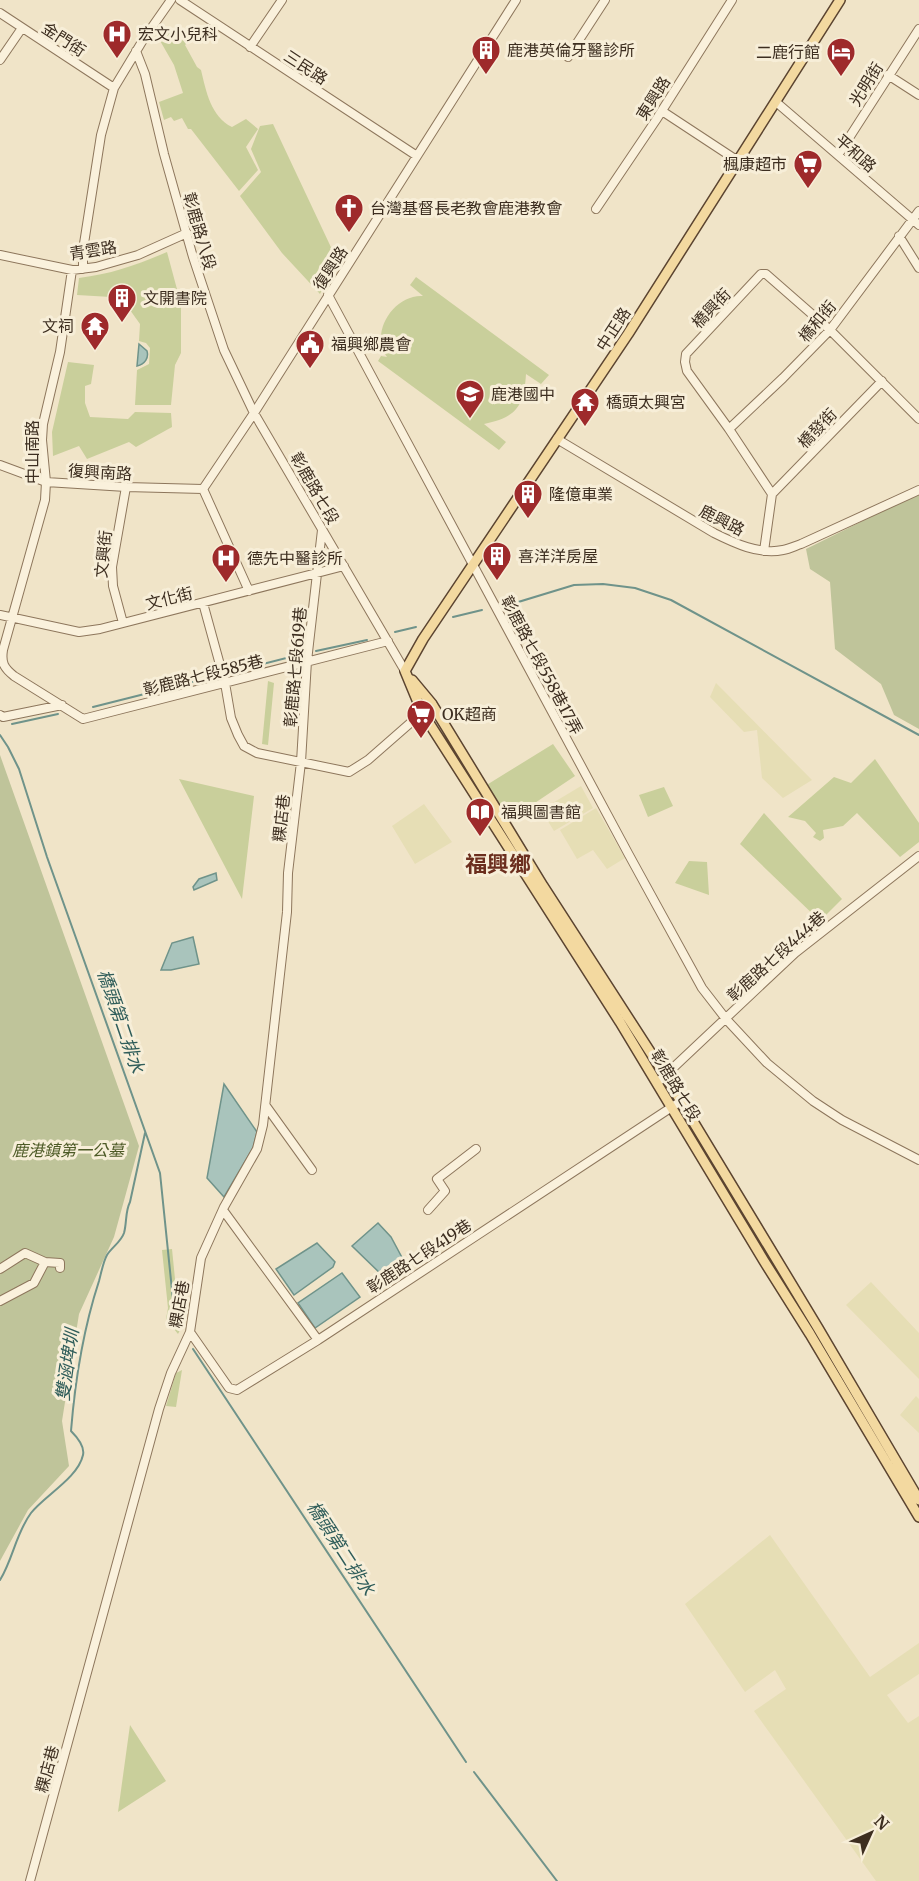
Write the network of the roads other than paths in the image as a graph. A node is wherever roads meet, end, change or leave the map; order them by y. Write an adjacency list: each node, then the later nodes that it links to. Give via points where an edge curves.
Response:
1 (171, 0): 12 (street)
2 (180, 0): 11 (street, 三民路)
3 (282, 0): 11 (street)
4 (516, 0): 21 (street, 復興路)
5 (605, 0): 13 (street)
6 (732, 0): 19 (street, 東興路)
7 (840, 0): 18 (main road, 中正路)
8 (0, 13): 9 (street, 金門街)
9 (22, 28): 14 (street); 16 (street, 金門街)
10 (919, 29): 15 (street, 光明街)
11 (250, 47): 21 (street, 三民路)
12 (136, 51): 16 (street); 27 (street, 彰鹿路八段, via 146,74)
13 (568, 57)
14 (0, 60)
15 (888, 75): 17 (street); 20 (street, 光明街)
16 (114, 88): 31 (street, via 99,146 82,250)
17 (919, 96)
18 (776, 102): 20 (street, 平和路); 22 (main road, 中正路)
19 (662, 111): 22 (street); 23 (street, 東興路)
20 (838, 155): 25 (street, 平和路)
21 (417, 156): 33 (street, 復興路)
22 (738, 161): 39 (main road, 中正路)
23 (596, 209)
24 (919, 211): 25 (street, 橋和街)
25 (912, 218): 26 (street, 平和路); 28 (street, 橋和街)
26 (919, 225)
27 (187, 233): 31 (street, 青雲路, via 138,255); 36 (street, 彰鹿路八段, via 216,331)
28 (900, 236): 30 (street); 34 (street, 橋和街)
29 (0, 255): 32 (street, 青雲路)
30 (919, 268)
31 (84, 269): 32 (street, 青雲路)
32 (72, 270): 41 (street, 中山南路, via 60,352 43,424)
33 (328, 295): 36 (street, 復興路); 48 (street, 彰鹿路七段558巷17弄)
34 (830, 330): 35 (street, 橋興街); 38 (street, 橋和街); 38 (street, 橋興街, via 766,274 761,274 686,354 687,371)
35 (882, 381): 37 (street, 橋興街); 45 (street, 橋發街)
36 (254, 413): 43 (street, 復興路); 46 (street, 彰鹿路七段)
37 (919, 419)
38 (729, 429): 45 (street, 橋興街)
39 (557, 439): 47 (street, 鹿興路, via 714,533 738,545); 48 (main road, 中正路)
40 (0, 465): 41 (street, 復興南路)
41 (46, 482): 42 (street, 復興南路); 54 (street, 中山南路, via 45,500)
42 (126, 487): 43 (street, 復興南路); 55 (street, 文興街, via 112,567)
43 (203, 489): 51 (street)
44 (919, 490): 47 (street, 鹿興路, via 801,544 781,551)
45 (772, 494): 47 (street)
46 (322, 530): 49 (street, 彰鹿路七段); 50 (street, 彰鹿路七段619巷)
47 (764, 551)
48 (473, 565): 58 (main road, 中正路); 66 (street, 彰鹿路七段558巷17弄, via 690,967)
49 (344, 566): 50 (street, 文化街); 56 (street, 彰鹿路七段)
50 (317, 574): 51 (street, 文化街); 57 (street, 彰鹿路七段619巷)
51 (249, 591): 52 (street, 文化街)
52 (203, 603): 55 (street, 文化街); 59 (street)
53 (0, 615): 54 (street, 文化街)
54 (11, 617): 55 (street, 文化街, via 78,632); 61 (street, 中山南路, via 1,661 5,669)
55 (123, 623)
56 (388, 641): 57 (street, 彰鹿路七段585巷); 58 (street, 彰鹿路七段)
57 (307, 662): 59 (street, 彰鹿路七段585巷); 64 (street, 彰鹿路七段619巷)
58 (405, 671): 60 (main road, 彰鹿路七段); 62 (main road, 彰鹿路七段)
59 (225, 683): 61 (street, 彰鹿路七段585巷, via 83,719); 64 (street, via 231,718 244,746 257,753)
60 (432, 704): 62 (street); 67 (main road, 彰鹿路七段)
61 (62, 705): 63 (street)
62 (422, 712): 64 (street, via 349,772); 68 (main road, 彰鹿路七段)
63 (1, 716)
64 (301, 762): 70 (street, 粿店巷)
65 (919, 856): 66 (street, 彰鹿路七段444巷, via 795,953)
66 (726, 1019): 67 (street, 彰鹿路七段444巷); 72 (street, 彰鹿路七段558巷17弄, via 767,1063 813,1101)
67 (665, 1075): 68 (street, 彰鹿路七段444巷); 69 (main road, 彰鹿路七段)
68 (657, 1083): 69 (main road, 彰鹿路七段)
69 (676, 1104): 81 (street, 彰鹿路七段419巷); 82 (main road, 彰鹿路七段, via 812,1318); 83 (main road, 彰鹿路七段)
70 (267, 1106): 73 (street); 74 (street, 粿店巷, via 257,1149)
71 (476, 1149): 75 (street, via 437,1179 445,1191)
72 (919, 1160)
73 (312, 1170)
74 (223, 1210): 80 (street, 粿店巷, via 201,1258); 81 (street)
75 (428, 1210)
76 (45, 1262): 77 (street); 78 (street, via 25,1253); 79 (street, via 34,1283)
77 (60, 1263)
78 (0, 1269)
79 (0, 1301)
80 (190, 1332): 81 (street, 彰鹿路七段419巷, via 229,1388 237,1390); 84 (street, 粿店巷, via 159,1409)
81 (318, 1340)
82 (919, 1500)
83 (919, 1517)
84 (30, 1881)

